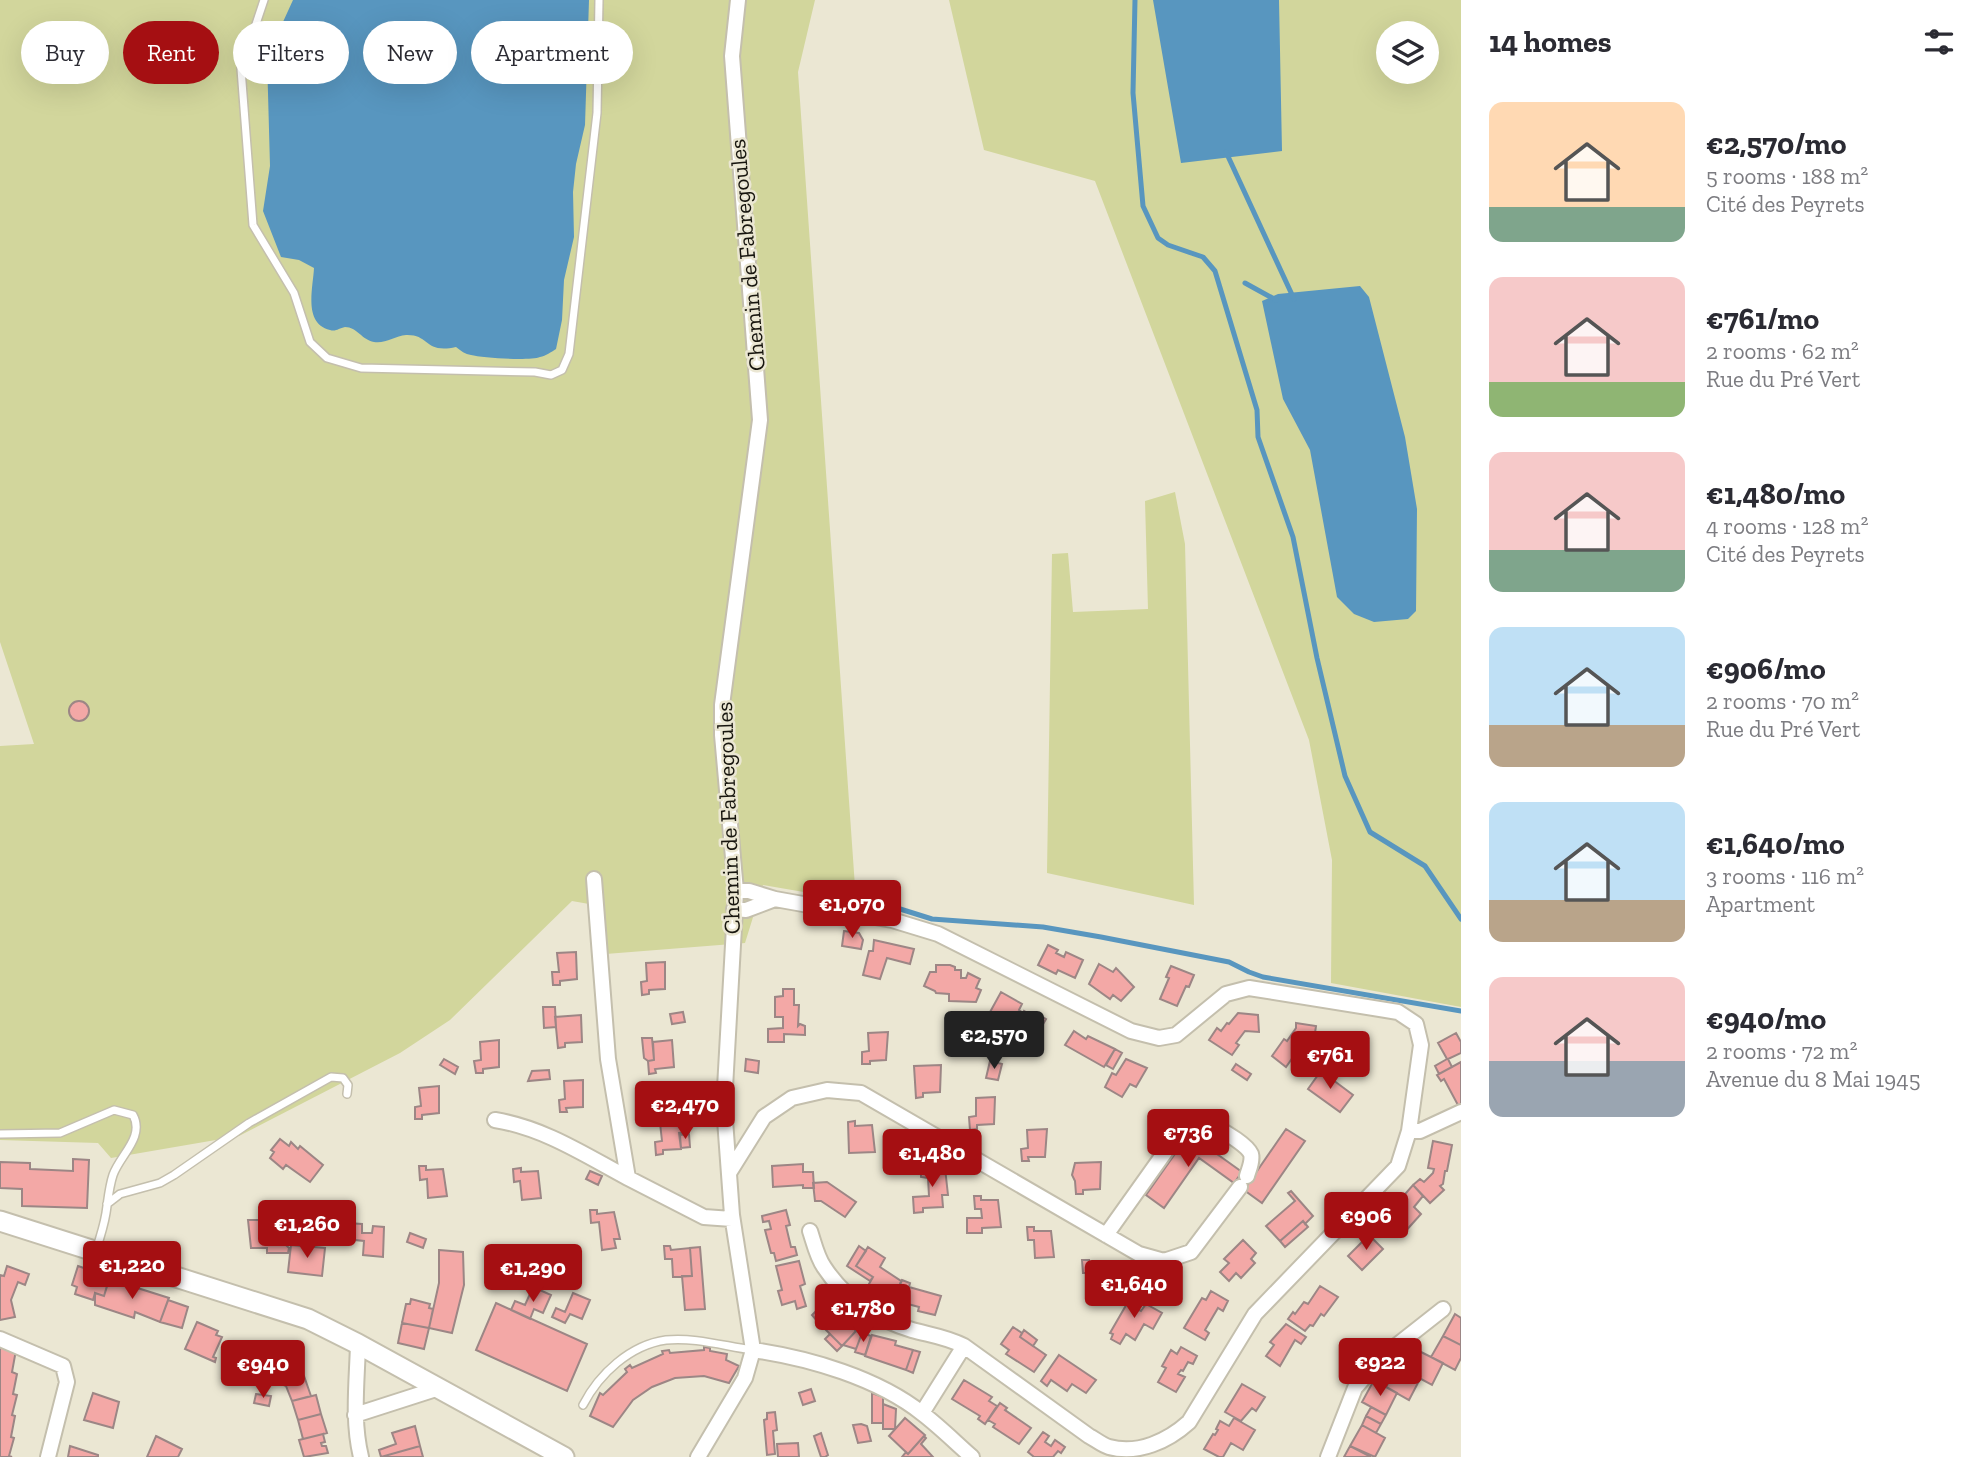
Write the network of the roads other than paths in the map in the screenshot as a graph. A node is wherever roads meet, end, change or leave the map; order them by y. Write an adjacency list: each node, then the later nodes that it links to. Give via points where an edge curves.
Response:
1 (264, 0): 2 (lane, via 241,69 253,225 294,293 310,342 327,358 361,368 551,375 562,370 569,354 597,113)
2 (599, 0)
3 (738, 0): 5 (street, Chemin de Fabregoules, via 732,56 760,420 722,705)
4 (594, 878): 14 (street, via 608,1059)
5 (736, 891): 6 (street); 7 (street, Chemin de Fabregoules)
6 (775, 899): 7 (street, via 746,910); 11 (street, via 892,920 938,934 1131,1031 1159,1038 1175,1035 1226,994 1249,988 1398,1012 1416,1024 1421,1045)
7 (734, 909): 13 (street, Chemin de Fabregoules, via 724,1106)
8 (347, 1094): 15 (lane, via 343,1077 331,1077 248,1123 174,1175 120,1194)
9 (1461, 1112): 11 (street, via 1420,1131)
10 (495, 1120): 14 (street, via 543,1133)
11 (1409, 1131): 24 (street, via 1398,1166 1255,1314 1189,1422 1174,1435 1131,1449 1109,1447)
12 (0, 1134): 15 (lane, via 60,1133 114,1110 133,1115 135,1137 114,1171)
13 (729, 1173): 16 (street, Chemin de Fabregoules); 19 (street, via 764,1117 792,1098 827,1090 861,1093)
14 (628, 1178): 16 (street, via 704,1217)
15 (107, 1204): 20 (lane)
16 (732, 1220): 25 (street, Chemin de Fabregoules)
17 (0, 1221): 20 (main road)
18 (810, 1231): 24 (street, via 823,1265 847,1296 879,1318)
19 (1106, 1235): 19 (street, via 1185,1124 1194,1118 1202,1118 1251,1155 1244,1181 1191,1252 1164,1261 1139,1254)
20 (96, 1251): 23 (main road, via 308,1319)
21 (1443, 1309): 35 (street, via 1382,1357 1355,1388)
22 (0, 1339): 30 (street, via 63,1366 67,1382)
23 (358, 1344): 26 (main road); 29 (street)
24 (964, 1346): 28 (street)
25 (753, 1350): 27 (lane, via 665,1340 633,1351 615,1365 592,1387); 28 (street, via 846,1371); 33 (street, Chemin de Fabregoules, via 744,1378)
26 (439, 1388): 29 (street); 32 (main road)
27 (583, 1405)
28 (922, 1413): 34 (street)
29 (355, 1415): 31 (street)
30 (48, 1457)
31 (360, 1457)
32 (564, 1457)
33 (698, 1457)
34 (972, 1457)
35 (1328, 1457)

